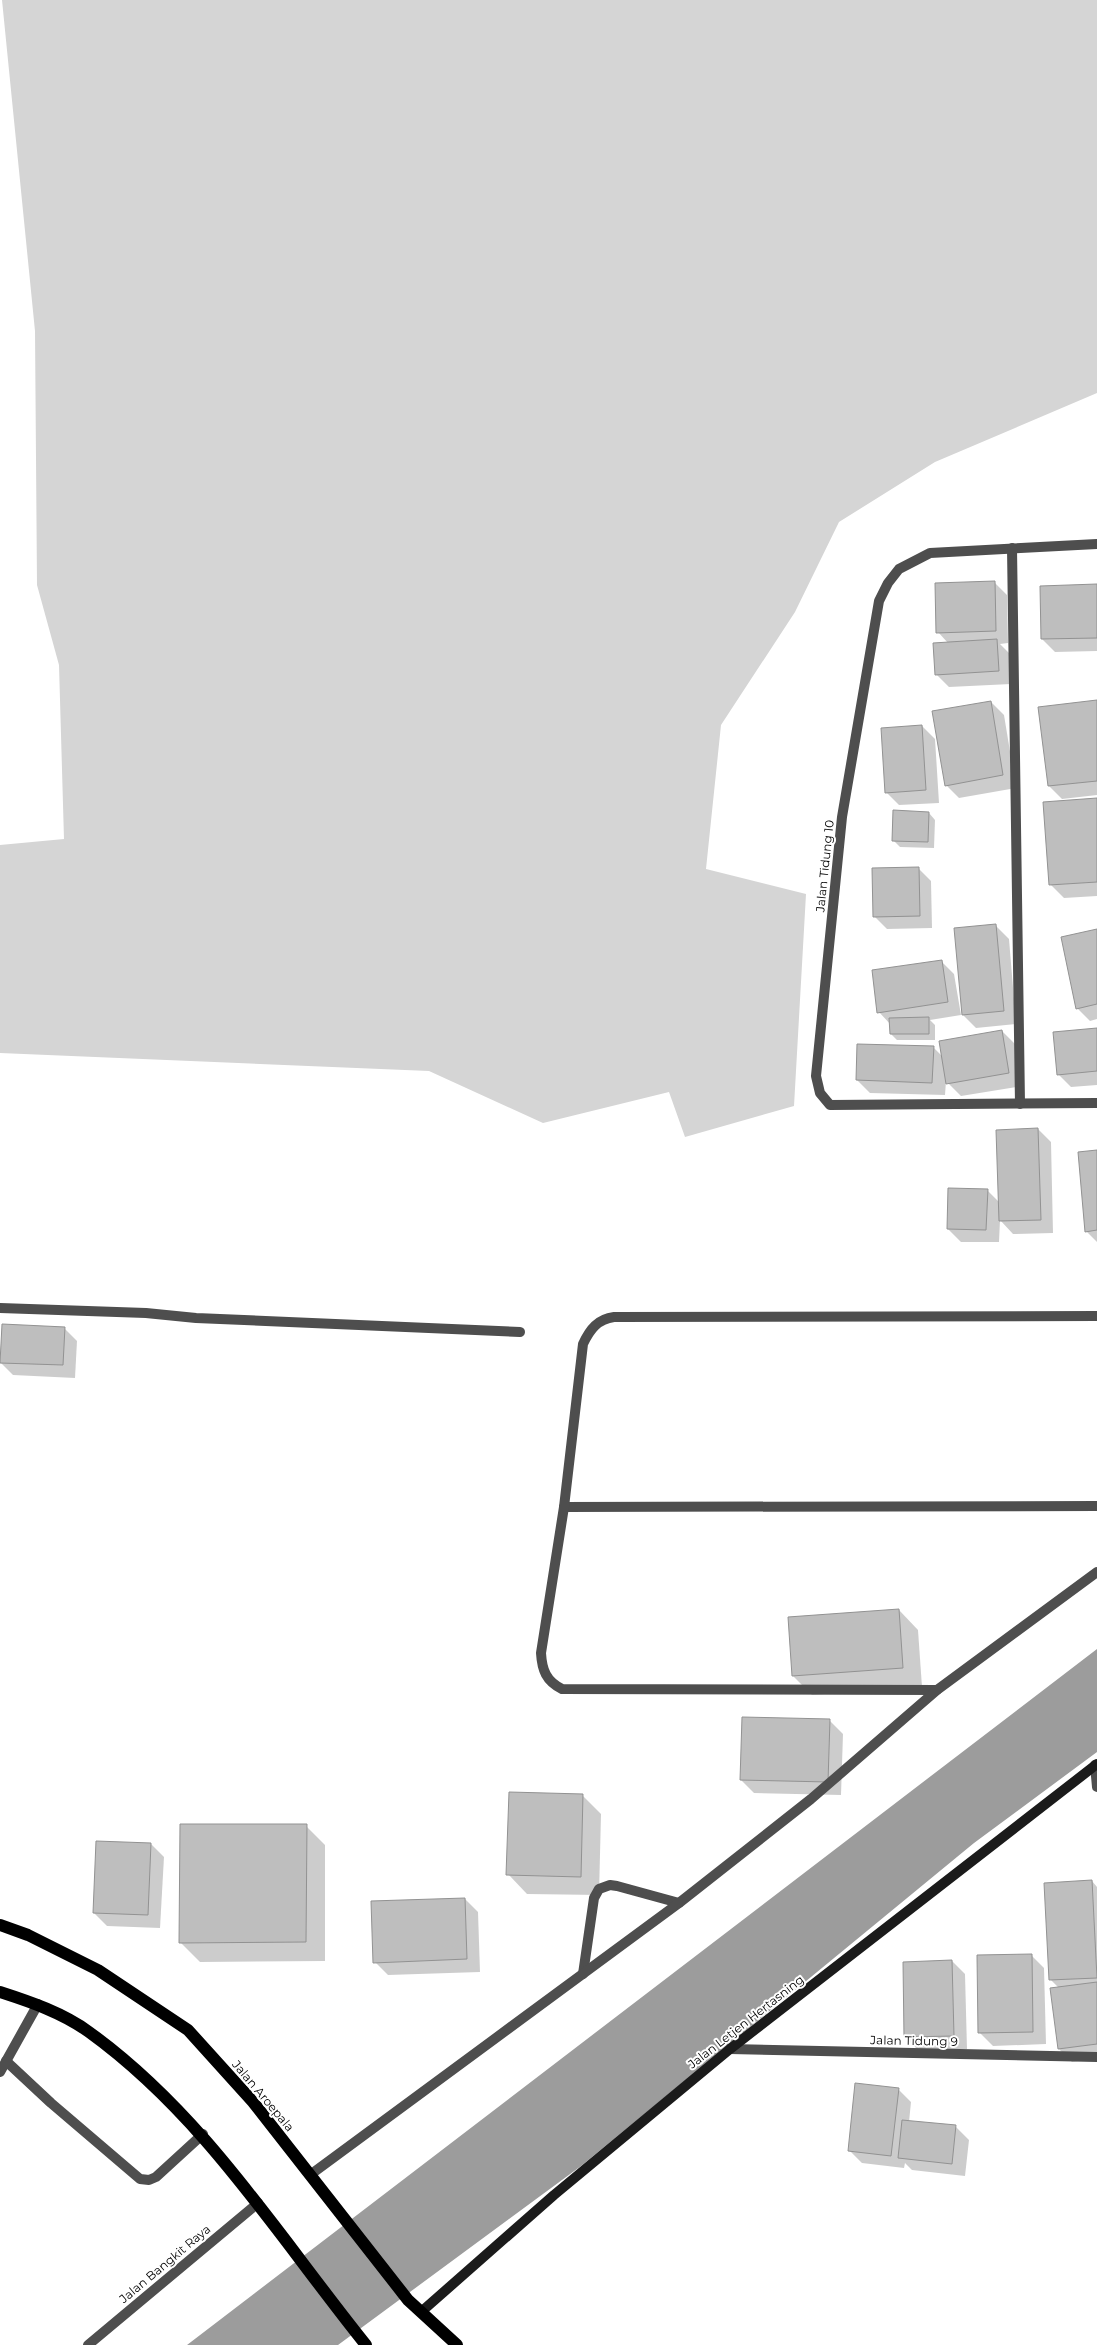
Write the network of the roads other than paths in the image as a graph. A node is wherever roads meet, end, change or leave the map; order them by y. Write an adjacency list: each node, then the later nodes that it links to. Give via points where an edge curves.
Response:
1 (1097, 544): 2 (street, Jalan Tidung 10)
2 (1012, 548): 3 (street); 3 (street, Jalan Tidung 10, via 930,553 899,569 879,601 842,817 816,1076 820,1093 830,1105)
3 (1020, 1104): 4 (street, Jalan Tidung 10)
4 (1097, 1104)
5 (0, 1308): 7 (street)
6 (1097, 1316): 9 (street, via 604,1318 588,1332 583,1344)
7 (520, 1332)
8 (1097, 1506): 9 (street)
9 (564, 1507): 11 (street, via 541,1653 547,1678 562,1689)
10 (1097, 1572): 11 (street)
11 (937, 1690): 14 (street, via 811,1799)
12 (1096, 1764): 13 (street); 19 (street, Jalan Letjen Hertasning)
13 (1097, 1787)
14 (679, 1904): 16 (street); 16 (street, via 617,1886 599,1889 594,1898)
15 (0, 1925): 24 (main road, Jalan Aroepala, via 28,1935 98,1970 188,2030 252,2102)
16 (584, 1974): 24 (street)
17 (0, 1992): 18 (main road)
18 (38, 2004): 21 (street); 23 (main road, via 88,2031 151,2084)
19 (730, 2049): 20 (street, Jalan Tidung 9); 26 (street, Jalan Letjen Hertasning, via 554,2195)
20 (1097, 2058)
21 (6, 2061): 22 (street); 23 (street, via 140,2179 156,2177)
22 (0, 2072)
23 (202, 2134): 25 (main road)
24 (310, 2175): 26 (main road, Jalan Aroepala, via 408,2300)
25 (258, 2203): 27 (main road); 28 (street, Jalan Bangkit Raya)
26 (421, 2312): 29 (main road, Jalan Aroepala)
27 (363, 2340)
28 (88, 2345)
29 (457, 2345)

